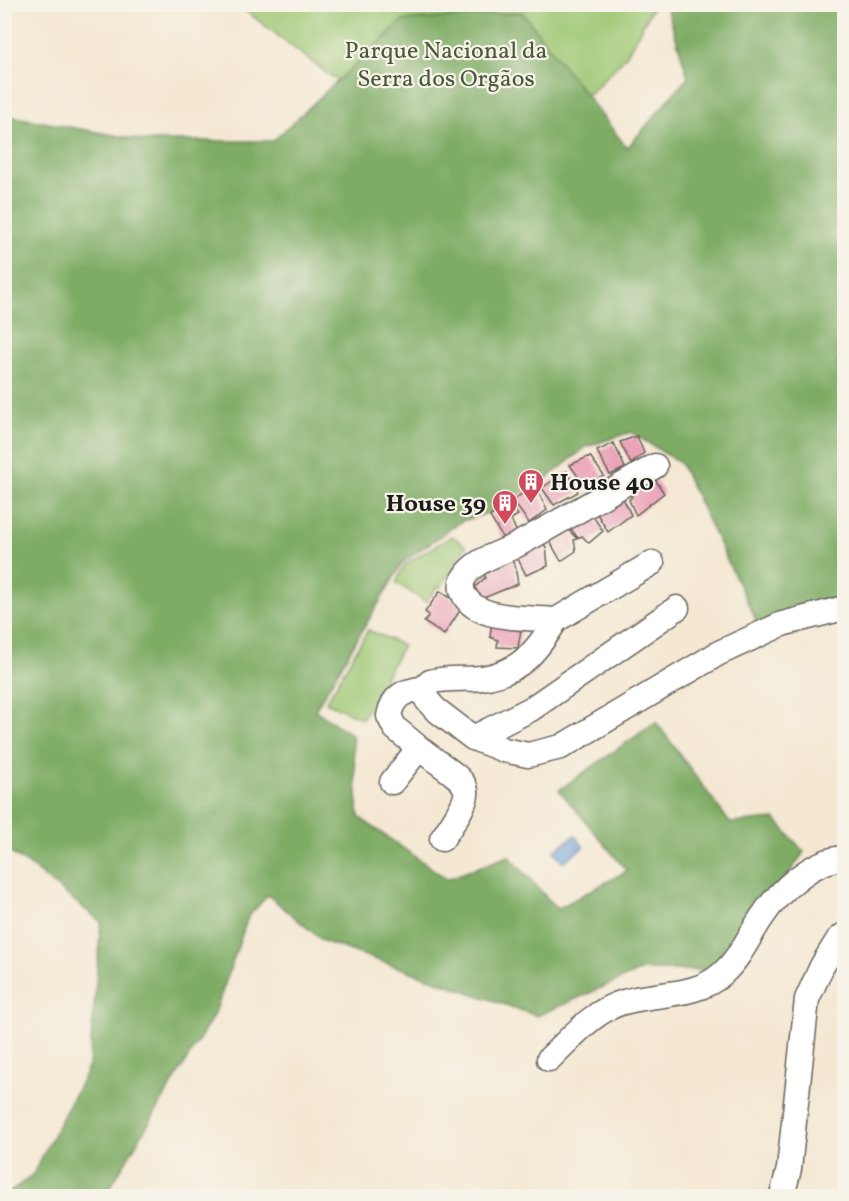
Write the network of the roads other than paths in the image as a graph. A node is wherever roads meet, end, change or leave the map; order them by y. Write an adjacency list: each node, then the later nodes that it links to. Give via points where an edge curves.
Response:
1 (655, 466): 5 (street, via 525,541 474,565 462,579 462,591 480,610)
2 (652, 563): 5 (street)
3 (677, 608): 7 (street, via 531,709)
4 (844, 608): 7 (street, via 782,624 719,653 561,747 528,754)
5 (556, 620): 6 (street, via 525,662 483,678 440,679)
6 (424, 688): 7 (street, via 435,709); 8 (street, via 406,690 398,696 389,716 395,728)
7 (473, 738)
8 (419, 748): 9 (street); 10 (street, via 468,789 464,806)
9 (392, 782)
10 (442, 839)
11 (844, 858): 13 (street, via 809,870 783,892 723,974 704,986 623,1002 602,1011)
12 (844, 935): 14 (street, via 822,966 807,999 789,1169)
13 (549, 1059)
14 (782, 1197)

